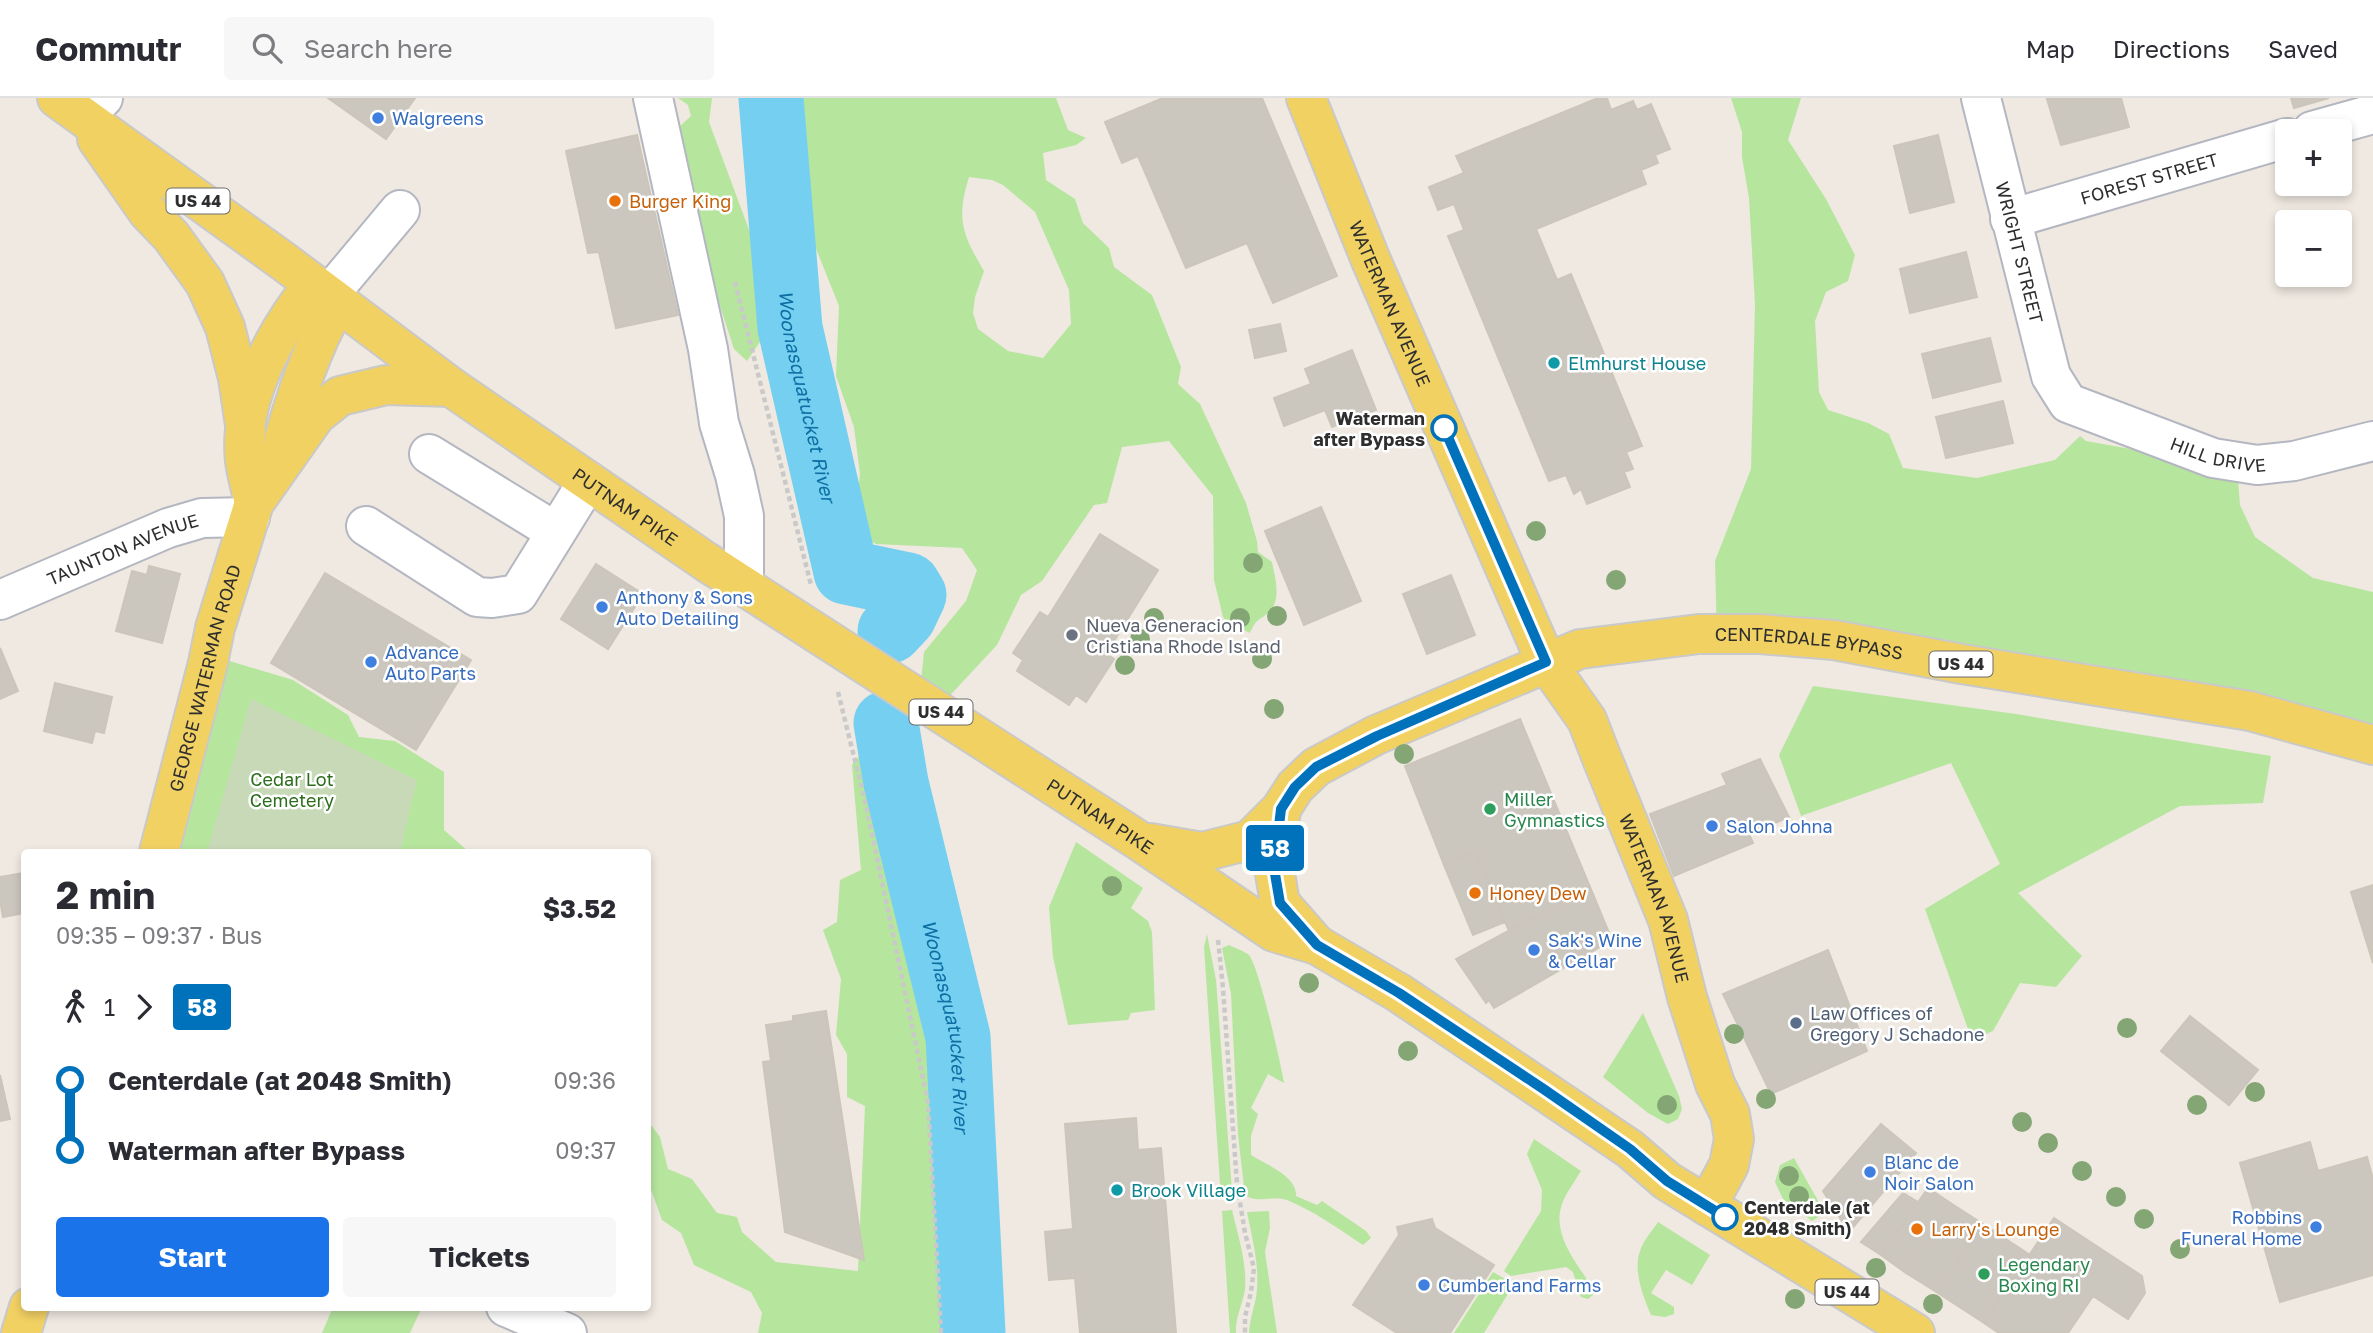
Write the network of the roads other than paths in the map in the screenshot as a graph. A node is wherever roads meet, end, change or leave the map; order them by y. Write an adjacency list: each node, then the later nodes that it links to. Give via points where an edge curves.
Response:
1 (653, 98): 20 (street, via 708,349 719,423 744,516)
2 (1306, 98): 22 (main road, WATERMAN AVENUE, via 1370,258)
3 (1981, 98): 9 (street, WRIGHT STREET)
4 (81, 104): 10 (main road, PUTNAM PIKE / US 44); 13 (main road, via 113,165 205,282 225,327)
5 (2373, 114): 6 (street)
6 (2352, 120)
7 (2275, 142): 9 (street, FOREST STREET)
8 (400, 210): 10 (street)
9 (2010, 219): 12 (street, WRIGHT STREET, via 2051,376)
10 (326, 294): 11 (main road, PUTNAM PIKE / US 44); 13 (main road, GEORGE WATERMAN ROAD, via 295,307 271,348 254,389); 17 (main road, GEORGE WATERMAN ROAD, via 323,329)
11 (451, 387): 16 (main road, PUTNAM PIKE / US 44); 17 (main road, via 386,385 340,396 316,415)
12 (2068, 403): 14 (street, HILL DRIVE, via 2213,458 2257,465 2294,461)
13 (246, 432): 17 (main road, GEORGE WATERMAN ROAD, via 245,460)
14 (2373, 441)
15 (429, 454): 19 (street)
16 (588, 481): 19 (street); 20 (main road, PUTNAM PIKE / US 44)
17 (260, 499): 21 (street, TAUNTON AVENUE, via 168,528); 27 (main road, GEORGE WATERMAN ROAD, via 215,628)
18 (366, 526): 19 (street, via 477,597 492,598 518,594)
19 (556, 532)
20 (744, 586): 25 (main road, PUTNAM PIKE / US 44)
21 (0, 600)
22 (1546, 662): 23 (main road, CENTERDALE BYPASS / US 44, via 1580,649 1699,634 1834,640 2250,711); 24 (main road, CENTERDALE BYPASS / US 44, via 1316,767); 30 (main road, WATERMAN AVENUE, via 1587,720 1668,920 1686,997 1730,1114 1734,1139 1729,1165)
23 (2373, 745)
24 (1281, 809): 26 (main road, CENTERDALE BYPASS / US 44); 29 (main road, CENTERDALE BYPASS, via 1274,868 1280,903)
25 (1138, 840): 26 (main road, US 44, via 1202,852); 28 (main road, PUTNAM PIKE / US 44)
26 (1250, 840): 28 (main road, CENTERDALE BYPASS)
27 (160, 849)
28 (1212, 891): 29 (main road, US 44, via 1274,932)
29 (1317, 945): 30 (main road, US 44, via 1399,993 1545,1090)
30 (1707, 1206): 35 (main road, US 44)
31 (28, 1311): 33 (main road)
32 (515, 1311): 34 (street)
33 (21, 1333)
34 (566, 1333)
35 (1915, 1333)

